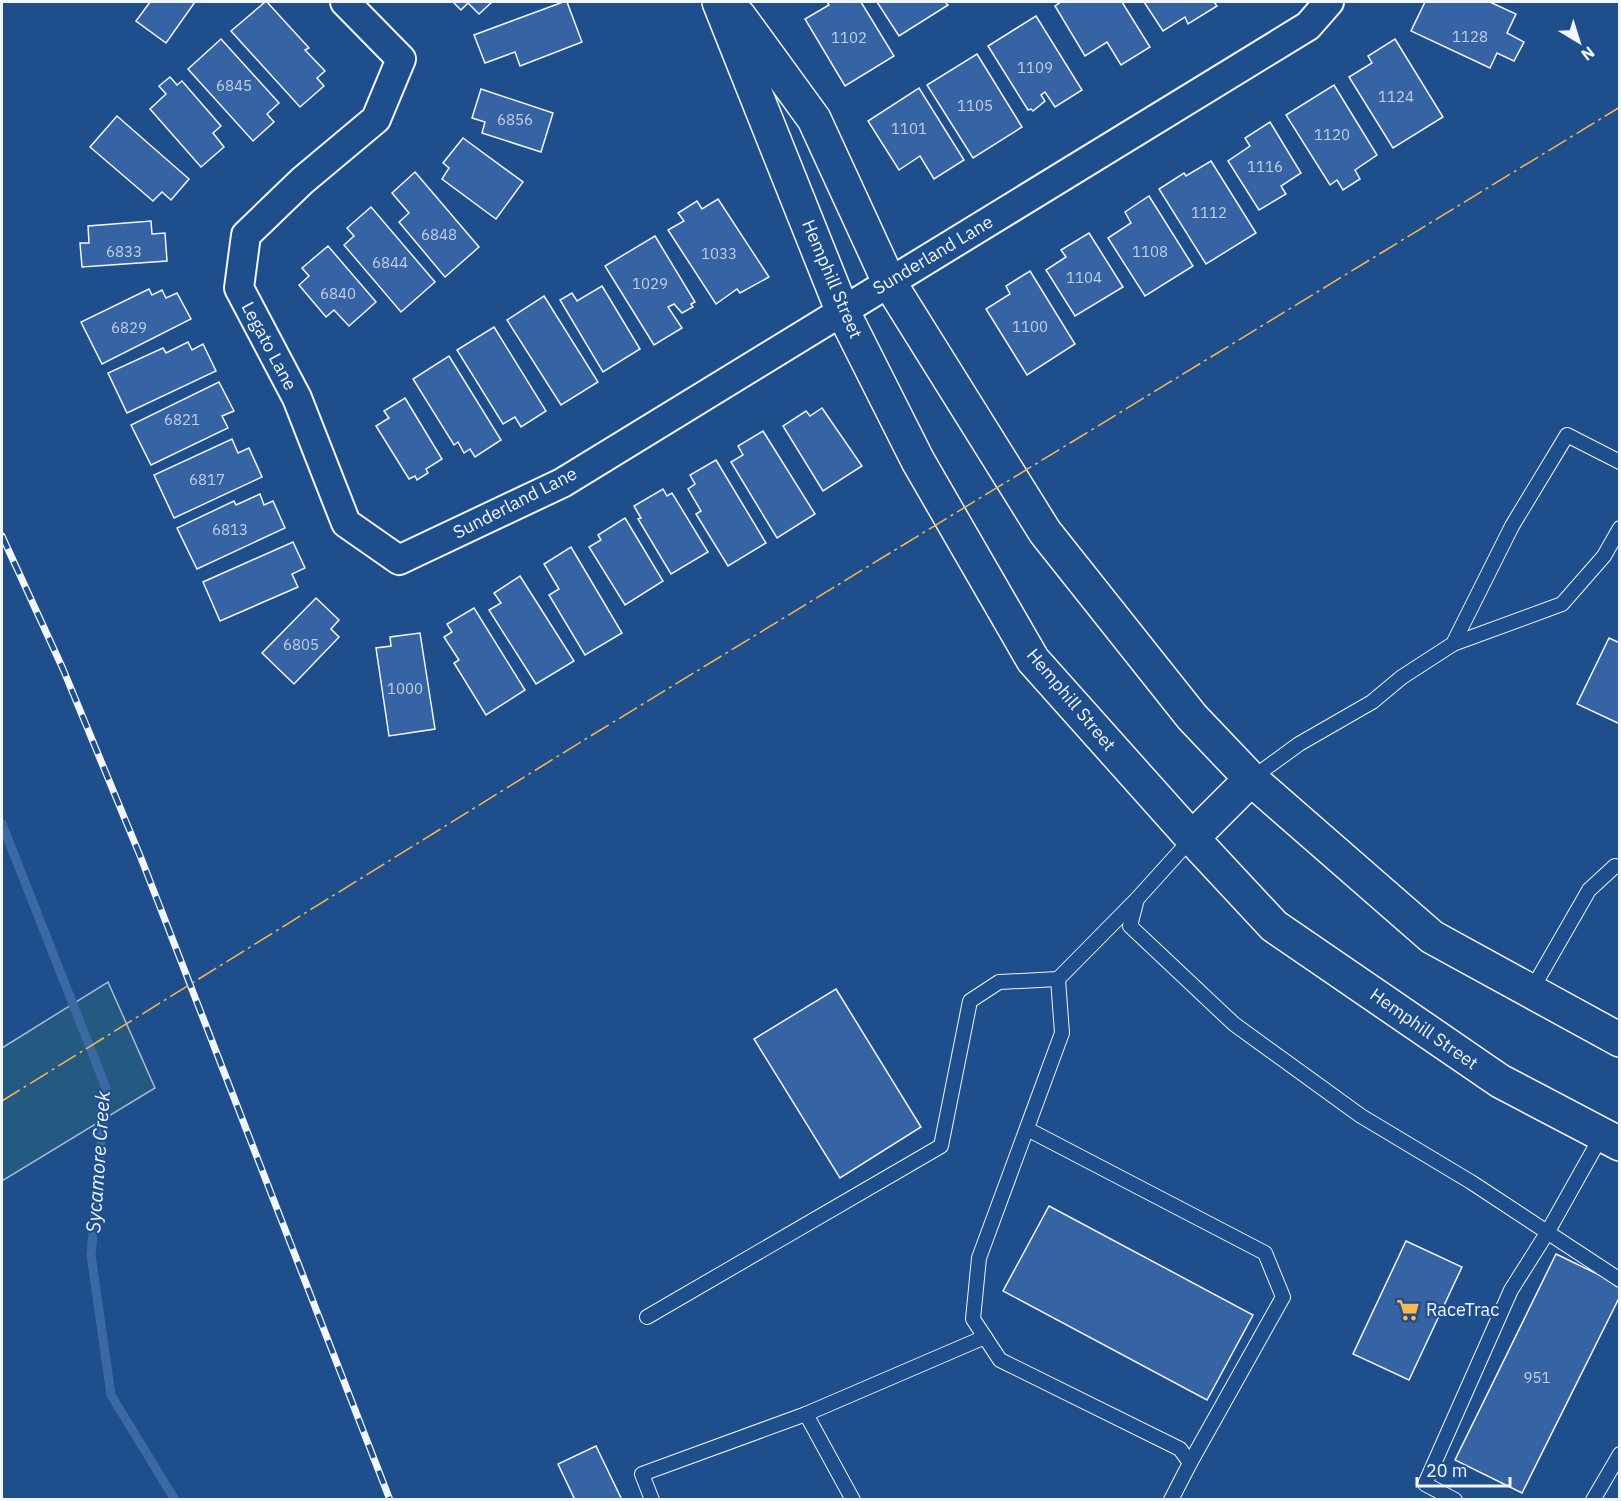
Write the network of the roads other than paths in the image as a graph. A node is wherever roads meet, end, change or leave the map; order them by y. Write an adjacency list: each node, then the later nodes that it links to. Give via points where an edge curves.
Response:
1 (345, 2): 9 (street, Legato Lane, via 401,59 376,119 302,181 246,235 239,288 297,399 346,523)
2 (719, 2): 6 (street, Hemphill Street)
3 (728, 2): 5 (street, via 814,119)
4 (1329, 2): 5 (street, Sunderland Lane, via 1308,26)
5 (889, 282): 6 (street, Sunderland Lane); 11 (street, via 1045,532 1192,717)
6 (842, 310): 9 (street, Sunderland Lane, via 562,483); 12 (street, Hemphill Street, via 918,461 1033,660)
7 (1620, 462): 10 (lane, via 1567,435 1512,526)
8 (1620, 528): 10 (lane, via 1604,556 1562,604)
9 (399, 560)
10 (1453, 644): 11 (lane, via 1372,702 1299,744)
11 (1251, 779): 12 (street); 16 (street, via 1432,937)
12 (1192, 838): 14 (lane); 19 (street, Hemphill Street, via 1274,926 1500,1082)
13 (1620, 867): 16 (lane, via 1615,866 1589,890)
14 (1137, 899): 15 (lane); 20 (lane, via 1130,926 1234,1024 1361,1116)
15 (1058, 979): 18 (lane, via 1062,1033); 22 (lane, via 999,982 970,1000 941,1146)
16 (1531, 991): 17 (street)
17 (1620, 1040)
18 (1027, 1129): 23 (lane, via 980,1258 973,1319); 26 (lane, via 1264,1253 1283,1297)
19 (1611, 1140): 20 (lane)
20 (1547, 1233): 21 (lane); 30 (lane, via 1511,1290 1425,1484)
21 (1620, 1280)
22 (647, 1317)
23 (985, 1337): 24 (lane); 26 (lane, via 1000,1360 1180,1449)
24 (806, 1414): 27 (lane, via 642,1474); 28 (lane)
25 (1620, 1454): 31 (lane)
26 (1190, 1463): 29 (lane)
27 (652, 1500)
28 (853, 1500)
29 (1171, 1500)
30 (1455, 1500)
31 (1593, 1500)

